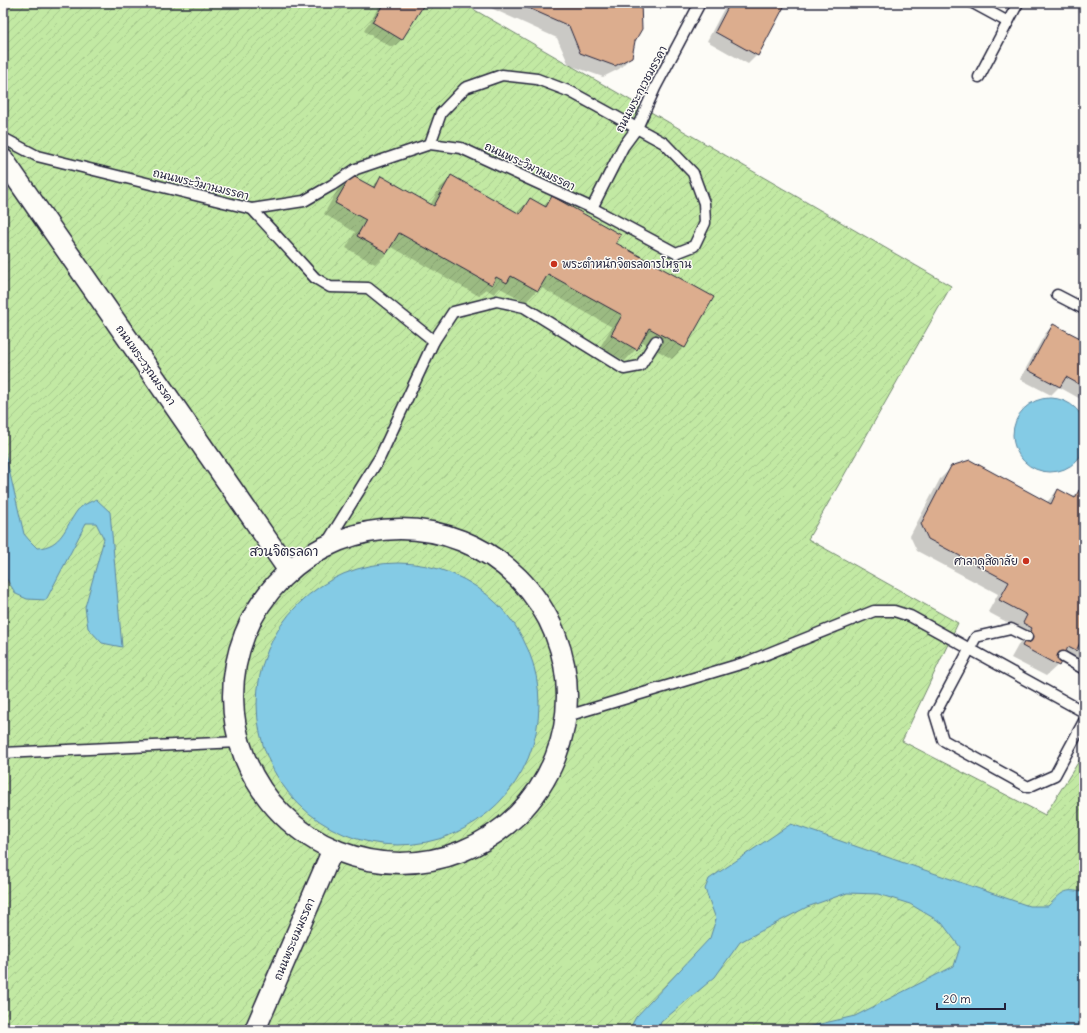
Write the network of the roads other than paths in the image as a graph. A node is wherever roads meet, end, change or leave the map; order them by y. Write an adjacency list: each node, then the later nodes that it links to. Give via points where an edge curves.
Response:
1 (700, 3): 6 (lane, ถนนพระกุเวชมรรคา)
2 (974, 3): 4 (lane)
3 (1018, 3): 4 (lane)
4 (1008, 22): 5 (lane)
5 (979, 77)
6 (637, 128): 8 (lane, via 564,90 537,79 502,75 465,88 442,113); 11 (lane, ถนนพระกุเวชมรรคา, via 623,148); 11 (lane, ถนนพระวิมานมรรคา, via 664,143 693,173 704,203 706,223 694,246 676,253)
7 (3, 138): 10 (lane, ถนนพระวิมานมรรคา, via 37,156)
8 (430, 144): 10 (lane, ถนนพระวิมานมรรคา, via 356,169 304,201); 11 (lane, ถนนพระวิมานมรรคา, via 462,148)
9 (3, 159): 17 (street, ถนนพระวรุณมรรคา)
10 (252, 208): 14 (lane, via 314,278 330,287 368,288)
11 (592, 208)
12 (1056, 295): 13 (lane)
13 (1084, 309)
14 (434, 341): 15 (lane, via 453,312 497,301 524,307 624,369 640,366); 16 (lane, via 380,457)
15 (656, 341)
16 (325, 546): 17 (street); 23 (street, via 352,536 380,530 410,529 439,533 467,543 493,557 516,575 535,597 551,622 562,649 568,678)
17 (289, 571): 25 (street, via 261,602 247,627 237,655 233,683 233,713)
18 (1027, 637): 19 (lane, via 1011,629 976,637)
19 (970, 649): 22 (lane); 23 (lane, via 910,616 894,611 874,612 747,662); 24 (lane, via 935,714 943,740 1028,787 1055,775)
20 (1063, 658): 21 (lane)
21 (1084, 669)
22 (1084, 712)
23 (567, 716): 27 (street, via 555,764 541,790 500,832 475,847 448,857 419,863 390,863 360,858)
24 (1084, 720)
25 (239, 742): 26 (lane); 27 (street, via 250,769 265,794 284,816 307,835)
26 (3, 753)
27 (333, 849): 28 (street, ถนนพระยมมรรคา)
28 (255, 1030)

